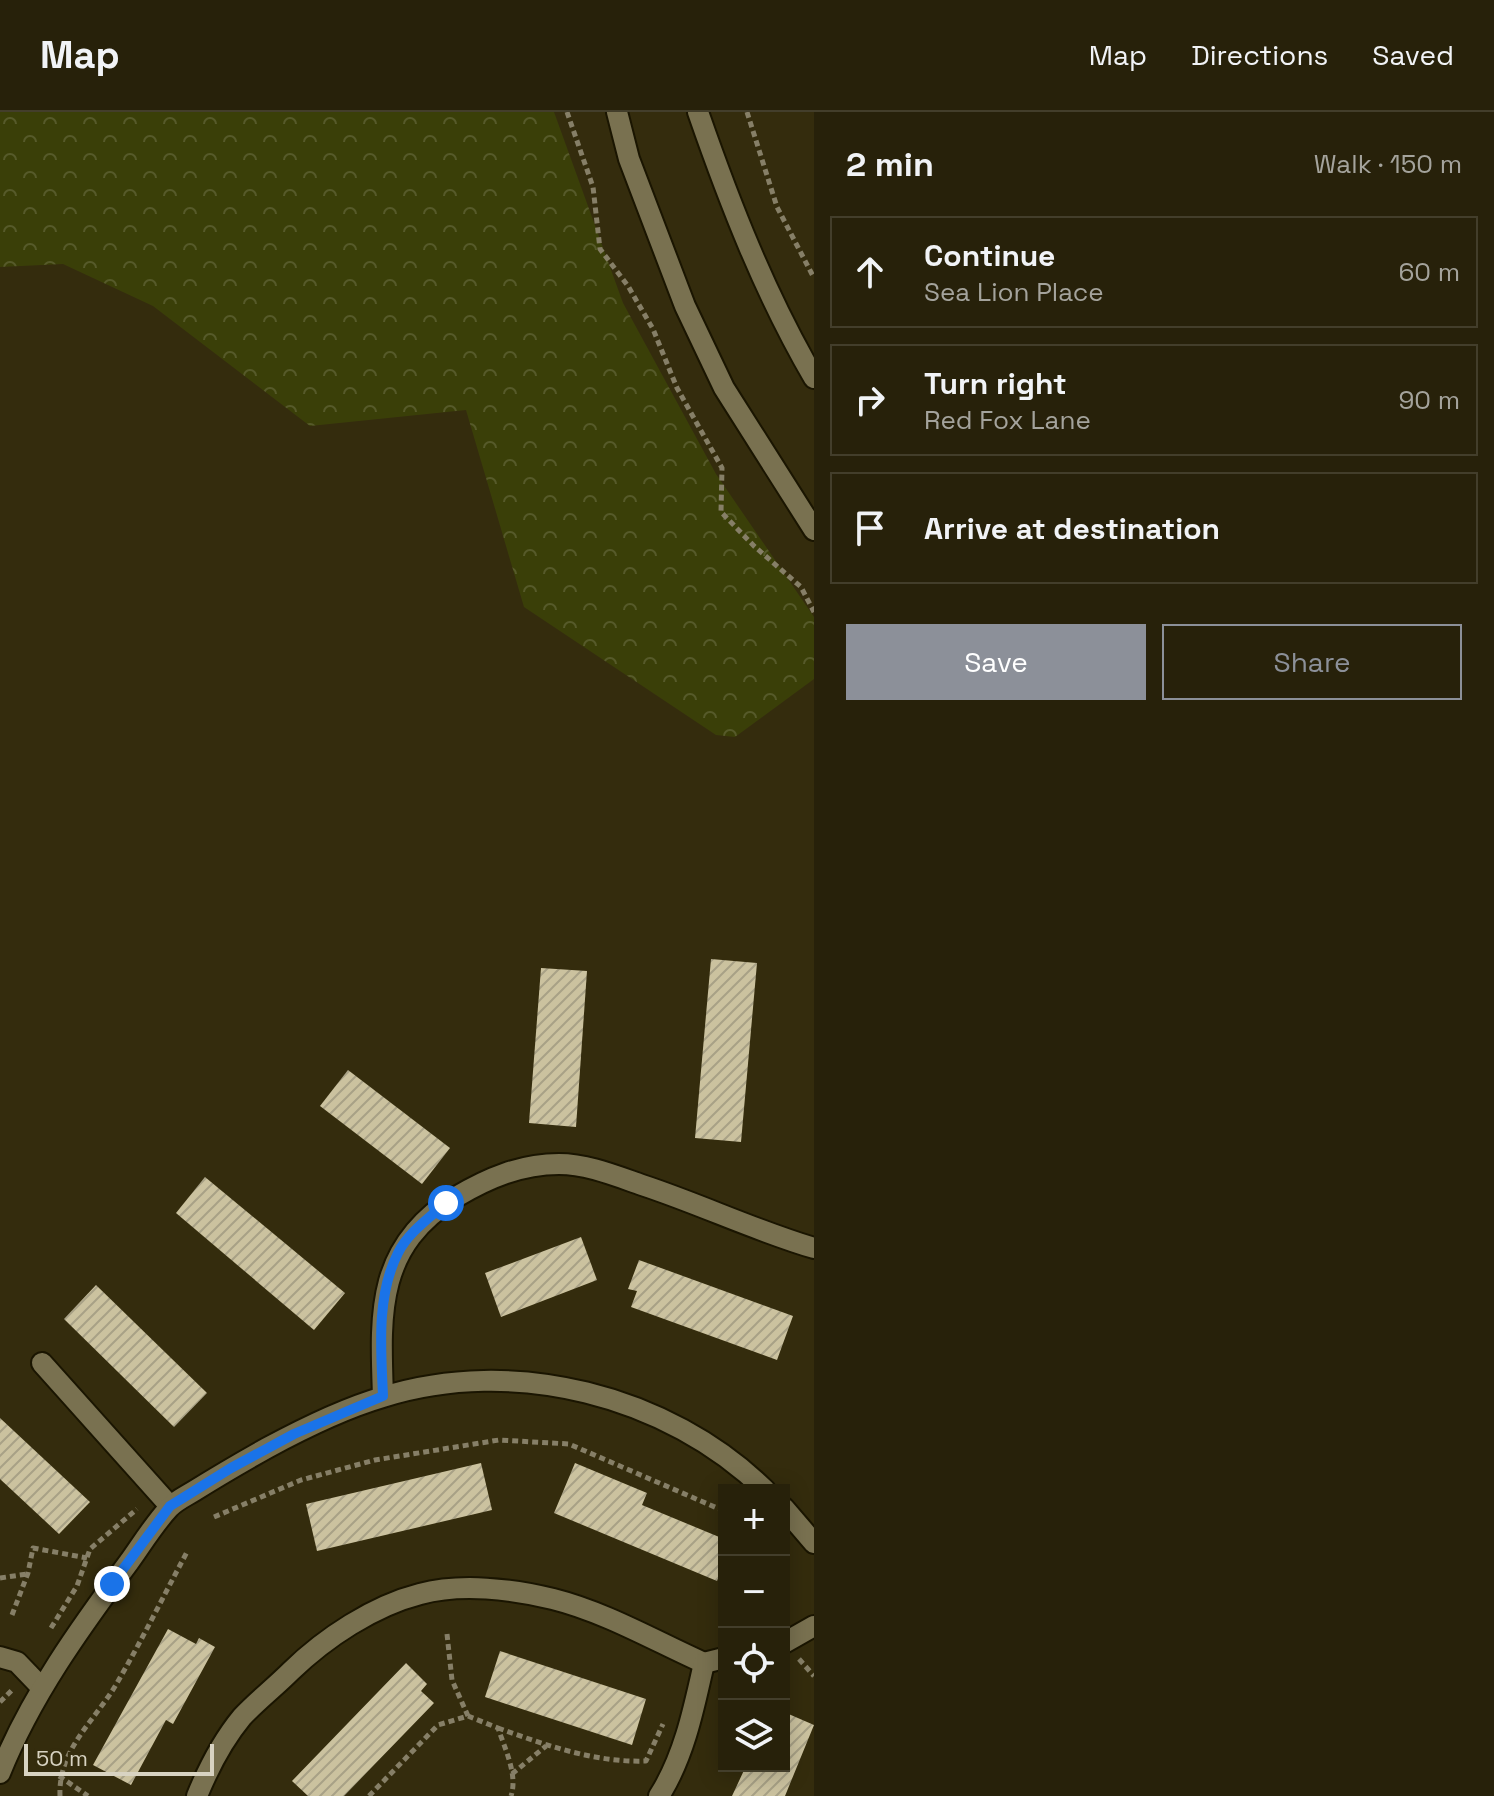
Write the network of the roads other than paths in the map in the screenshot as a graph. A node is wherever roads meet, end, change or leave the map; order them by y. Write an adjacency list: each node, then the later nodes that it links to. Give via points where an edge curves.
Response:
1 (617, 112): 4 (street, via 629,159 685,306 724,388)
2 (698, 112): 3 (street, via 732,209)
3 (814, 378)
4 (814, 530)
5 (814, 1248): 7 (street, via 582,1167 541,1165 506,1172 446,1203 398,1254 383,1313)
6 (42, 1363): 9 (street)
7 (383, 1396): 8 (street, via 480,1382 577,1391 678,1427); 9 (street, via 294,1434)
8 (758, 1484)
9 (170, 1506): 16 (street)
10 (790, 1515): 11 (street)
11 (814, 1543)
12 (814, 1626): 13 (street)
13 (790, 1640)
14 (0, 1657): 16 (street, via 17,1662)
15 (714, 1661): 18 (street, via 554,1599 495,1590 421,1594 388,1606 308,1654 241,1719); 19 (street)
16 (41, 1687): 17 (street)
17 (0, 1773)
18 (197, 1796)
19 (659, 1796)

